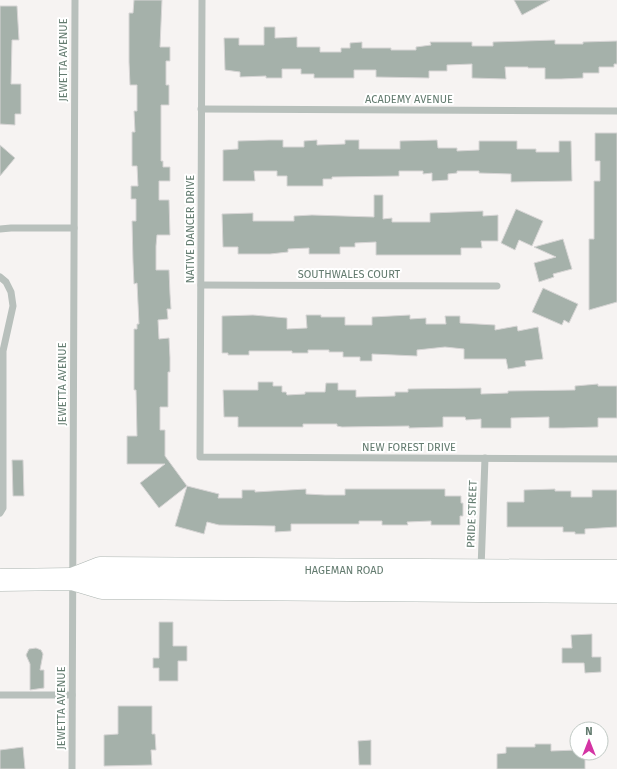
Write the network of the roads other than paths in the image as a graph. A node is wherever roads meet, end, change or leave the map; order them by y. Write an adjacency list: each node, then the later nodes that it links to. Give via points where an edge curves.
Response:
1 (75, 0): 5 (street, JEWETTA AVENUE)
2 (202, 0): 3 (street, NATIVE DANCER DRIVE)
3 (201, 109): 4 (street, ACADEMY AVENUE); 8 (street, NATIVE DANCER DRIVE)
4 (617, 110)
5 (74, 228): 6 (street); 16 (street, JEWETTA AVENUE)
6 (0, 230)
7 (0, 277): 13 (street, via 11,292 13,306 3,351 3,508)
8 (201, 285): 9 (street, SOUTHWALES COURT); 10 (street, NATIVE DANCER DRIVE)
9 (497, 286)
10 (200, 457): 11 (street, NEW FOREST DRIVE)
11 (485, 458): 12 (street, NEW FOREST DRIVE); 14 (street, PRIDE STREET)
12 (617, 459)
13 (0, 514)
14 (481, 571): 15 (main road, HAGEMAN ROAD); 16 (main road, HAGEMAN ROAD, via 100,568)
15 (617, 571)
16 (72, 579): 17 (main road, HAGEMAN ROAD); 18 (main road, HAGEMAN ROAD, via 102,588); 20 (street, JEWETTA AVENUE)
17 (0, 580)
18 (617, 592)
19 (0, 695): 20 (street)
20 (72, 695): 21 (street, JEWETTA AVENUE)
21 (72, 769)

